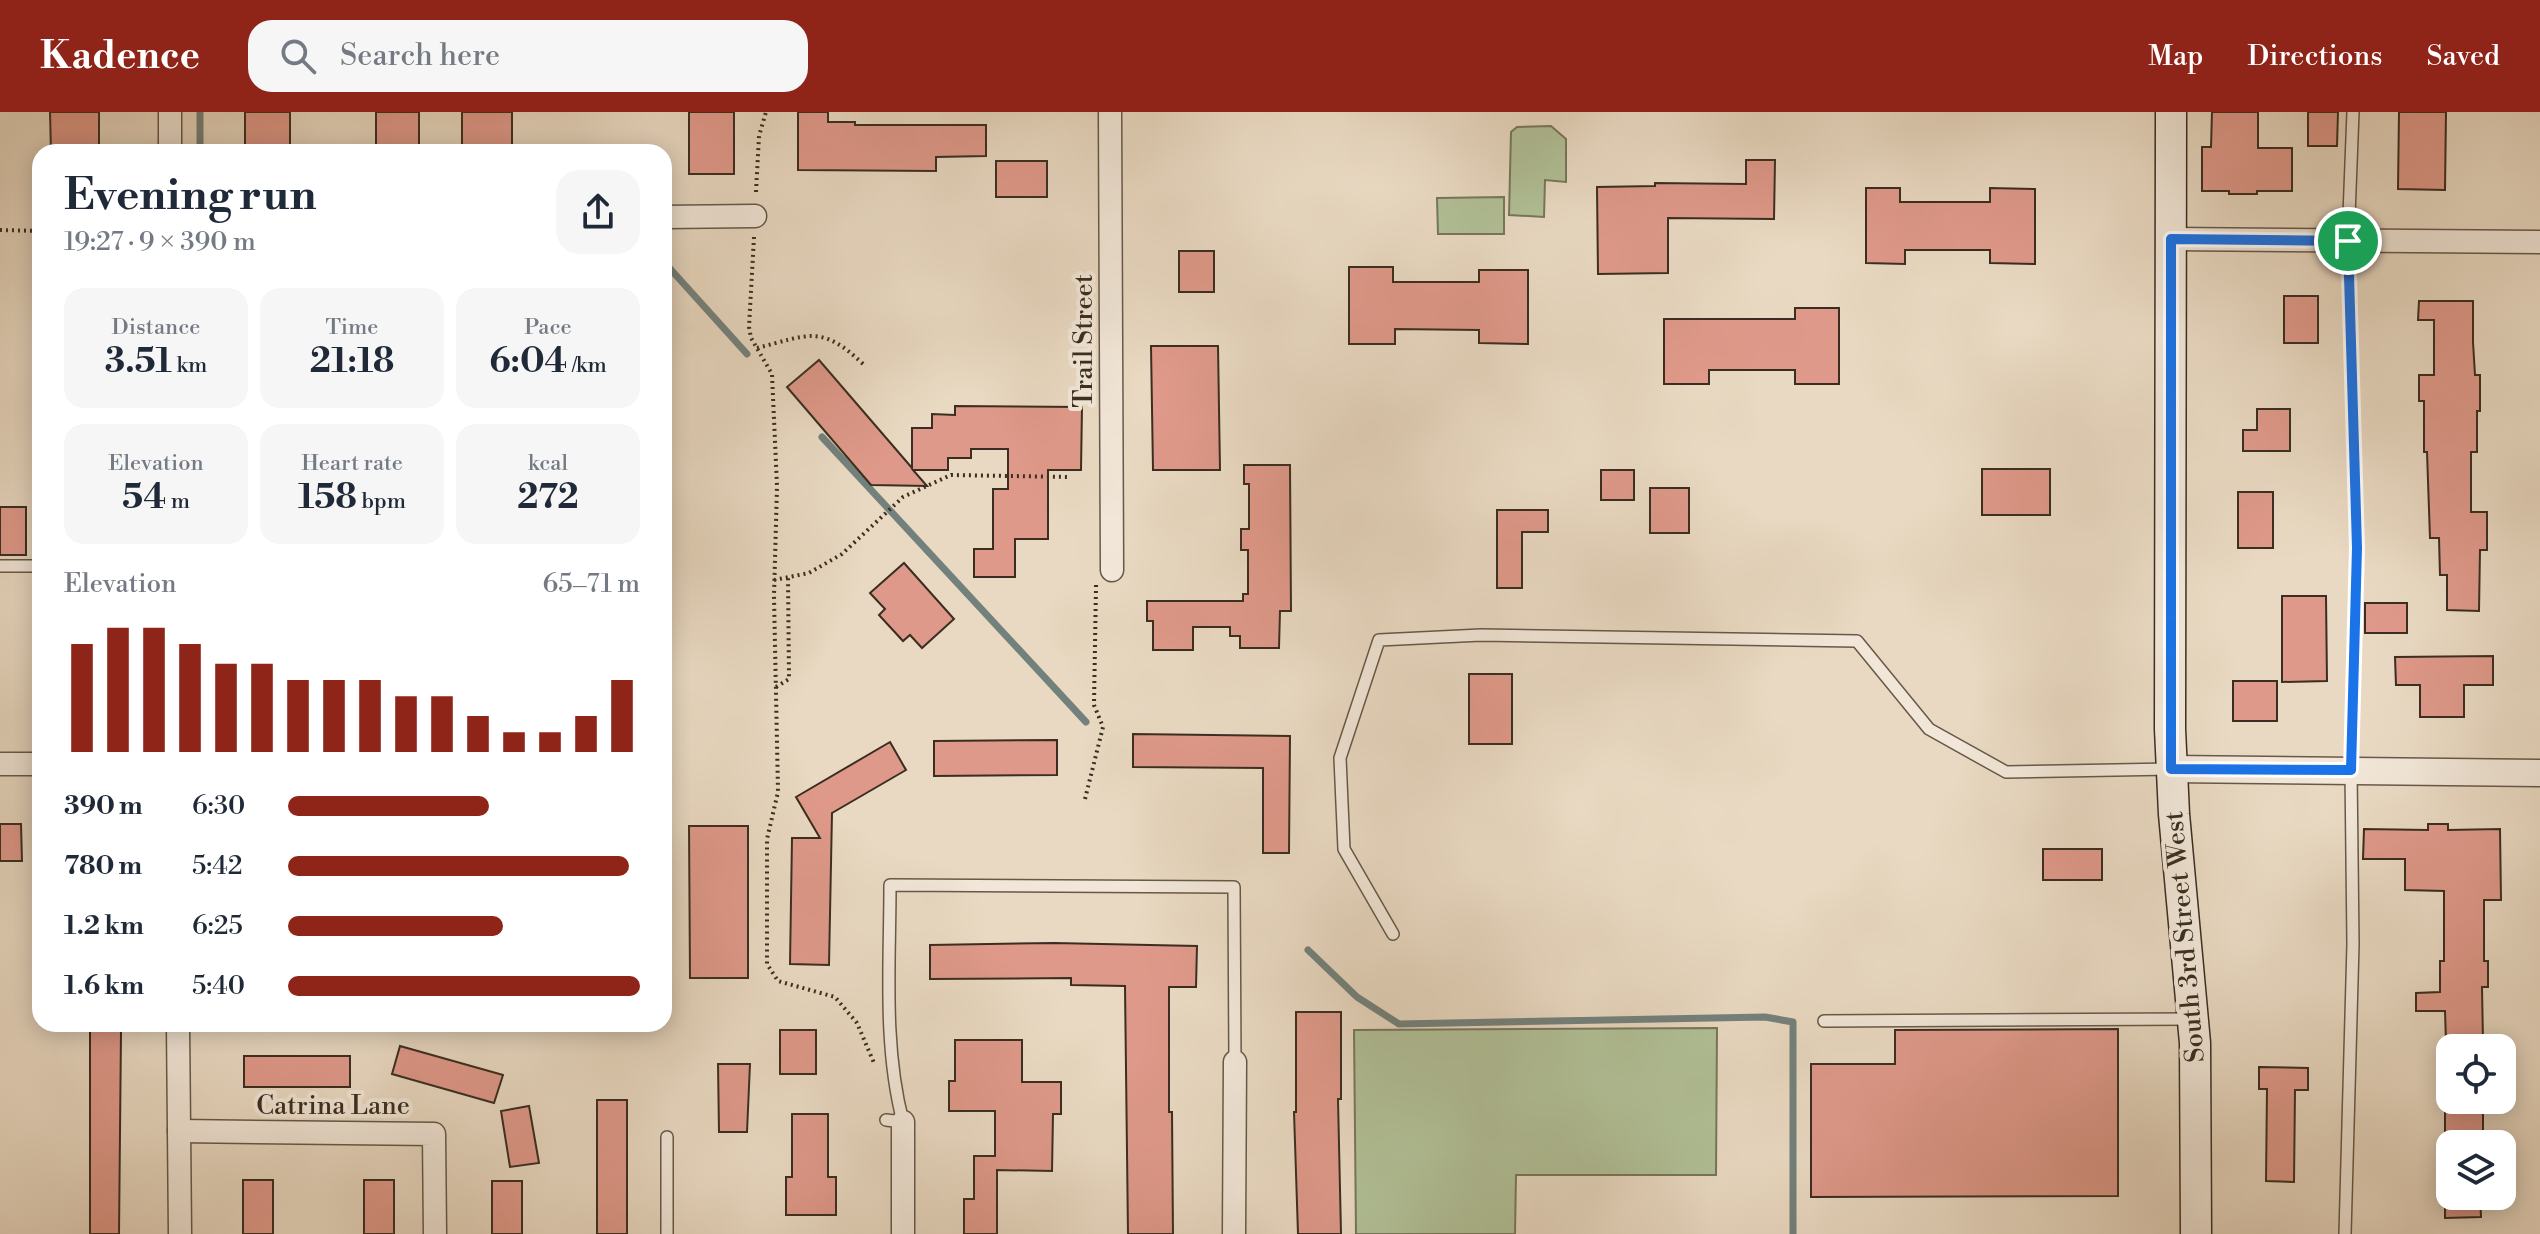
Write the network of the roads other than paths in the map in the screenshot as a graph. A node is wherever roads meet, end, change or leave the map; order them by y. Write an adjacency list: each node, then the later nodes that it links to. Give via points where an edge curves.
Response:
1 (170, 112): 5 (street)
2 (1110, 112): 13 (street, Trail Street)
3 (2171, 112): 8 (main road, South 3rd Street West)
4 (2353, 112): 9 (lane)
5 (170, 144)
6 (755, 216): 7 (street)
7 (672, 217)
8 (2171, 239): 9 (street); 16 (main road, South 3rd Street West)
9 (2348, 241): 10 (street); 17 (lane, via 2357,548)
10 (2540, 242)
11 (0, 566): 12 (lane)
12 (32, 566)
13 (1104, 577)
14 (0, 764): 15 (street)
15 (32, 764)
16 (2171, 769): 17 (street); 19 (lane, via 2006,772 1929,729 1857,641 1481,635 1379,640 1340,758 1344,849); 20 (main road, South 3rd Street West)
17 (2351, 770): 18 (street); 33 (lane, via 2353,944)
18 (2540, 773)
19 (1393, 934)
20 (2192, 1019): 21 (lane); 32 (main road, South 3rd Street West)
21 (1824, 1021)
22 (178, 1032): 25 (street)
23 (1235, 1062): 24 (lane, via 1234,887 890,885); 31 (street)
24 (894, 1121): 30 (street)
25 (179, 1131): 27 (street); 28 (street, Catrina Lane, via 434,1134)
26 (667, 1137): 29 (lane)
27 (180, 1234)
28 (435, 1234)
29 (667, 1234)
30 (903, 1234)
31 (1234, 1234)
32 (2196, 1234)
33 (2345, 1234)

